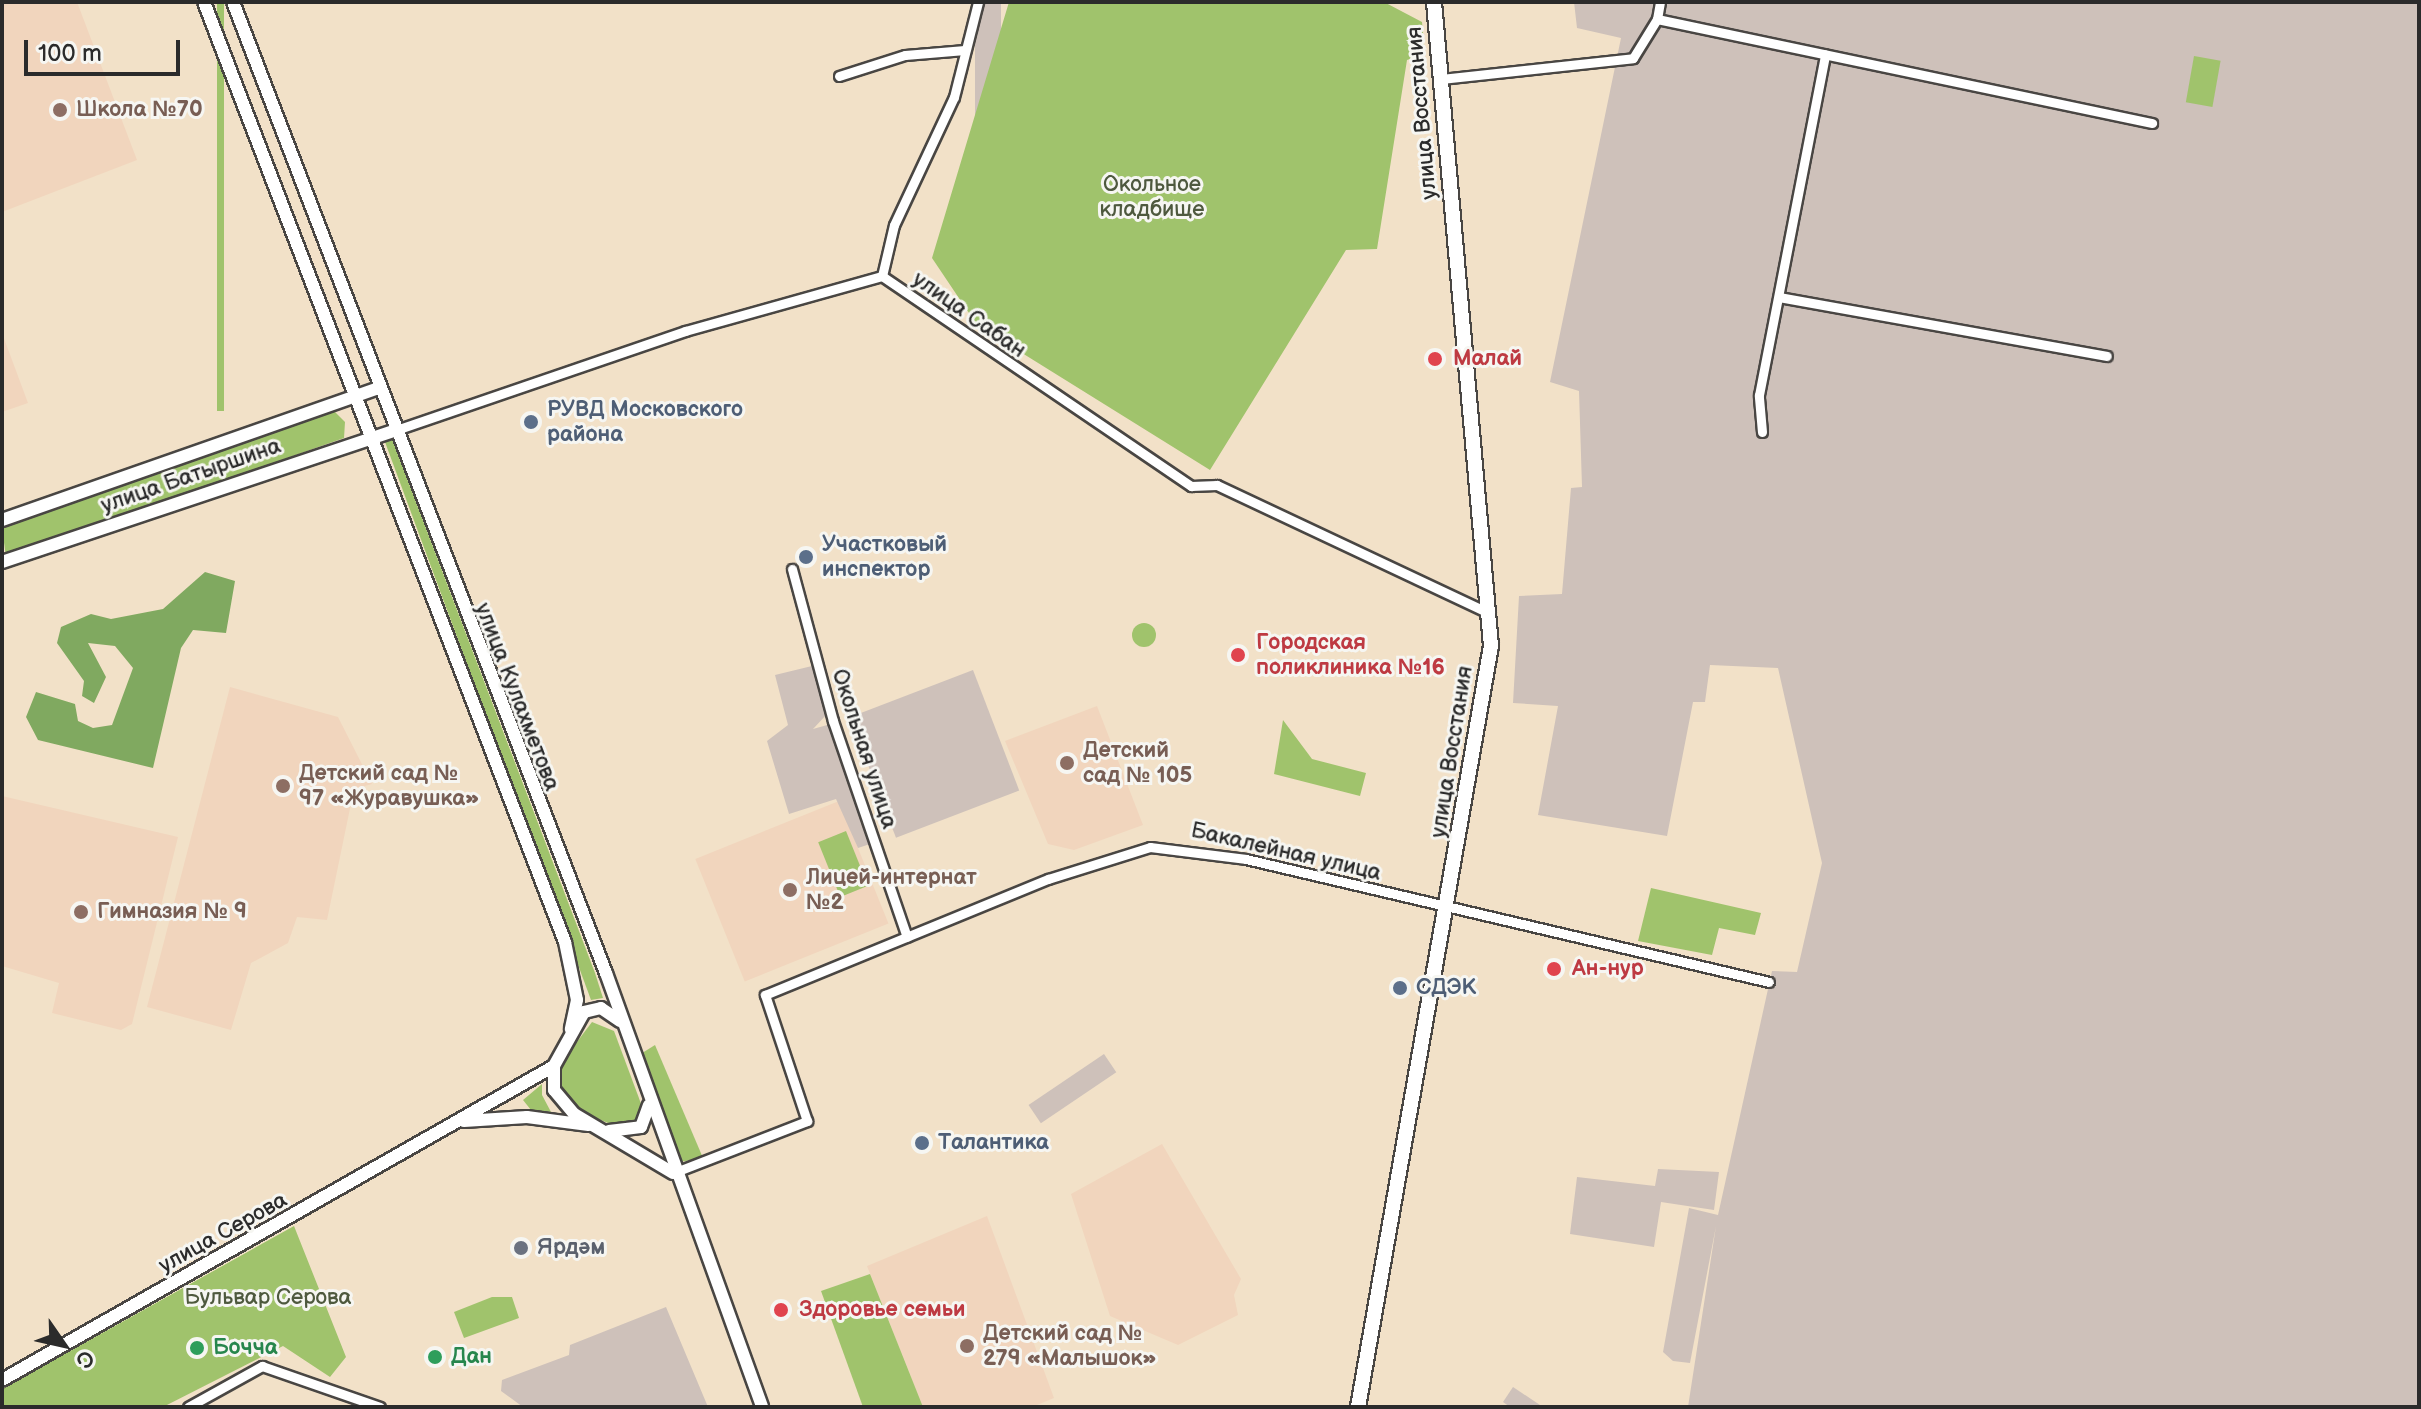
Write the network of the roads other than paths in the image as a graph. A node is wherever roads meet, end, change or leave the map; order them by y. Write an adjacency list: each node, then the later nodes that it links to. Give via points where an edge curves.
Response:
1 (204, 2): 16 (main road, улица Кулахметова)
2 (233, 2): 15 (main road, улица Кулахметова)
3 (978, 2): 7 (street)
4 (1434, 2): 10 (main road, улица Восстания)
5 (1660, 2): 6 (street)
6 (1657, 19): 8 (street); 10 (street, via 1633,58)
7 (965, 50): 9 (street, via 905,55); 12 (street, via 938,140 894,225)
8 (1825, 54): 11 (street); 13 (street)
9 (839, 76)
10 (1441, 79): 23 (main road, улица Восстания)
11 (2152, 123)
12 (882, 276): 17 (street, улица Сабан, via 685,331); 23 (street, улица Сабан, via 1191,486 1217,485)
13 (1779, 297): 14 (street); 18 (street, via 1759,395)
14 (2107, 356)
15 (378, 388): 16 (main road, улица Батыршина); 17 (main road, улица Кулахметова)
16 (354, 397): 19 (main road, улица Кулахметова); 20 (main road, улица Батыршина)
17 (393, 431): 19 (main road, улица Батыршина); 27 (main road, улица Кулахметова)
18 (1762, 432)
19 (369, 435): 21 (main road, улица Батыршина); 28 (main road, улица Кулахметова, via 565,942 577,1000)
20 (2, 520)
21 (2, 562)
22 (792, 569): 25 (street, Окольная улица, via 833,721)
23 (1489, 613): 24 (main road, улица Восстания, via 1487,691)
24 (1449, 909): 25 (street, Бакалейная улица, via 1162,845 1061,875); 26 (street, Бакалейная улица); 38 (main road, улица Восстания)
25 (907, 937): 33 (street, Бакалейная улица, via 765,995 807,1121)
26 (1769, 982)
27 (620, 1021): 28 (main road, via 595,1007); 30 (main road, улица Кулахметова)
28 (571, 1029): 29 (main road)
29 (554, 1066): 31 (main road, улица Серова); 32 (main road, via 554,1090 563,1105)
30 (649, 1105): 32 (main road, via 641,1127); 33 (main road, улица Кулахметова)
31 (464, 1121): 32 (main road, улица Серова, via 527,1117); 34 (main road, улица Серова)
32 (598, 1128): 33 (main road)
33 (673, 1173): 37 (main road, улица Кулахметова)
34 (2, 1380)
35 (188, 1407): 36 (street, via 262,1366)
36 (380, 1407)
37 (762, 1407)
38 (1358, 1407)

